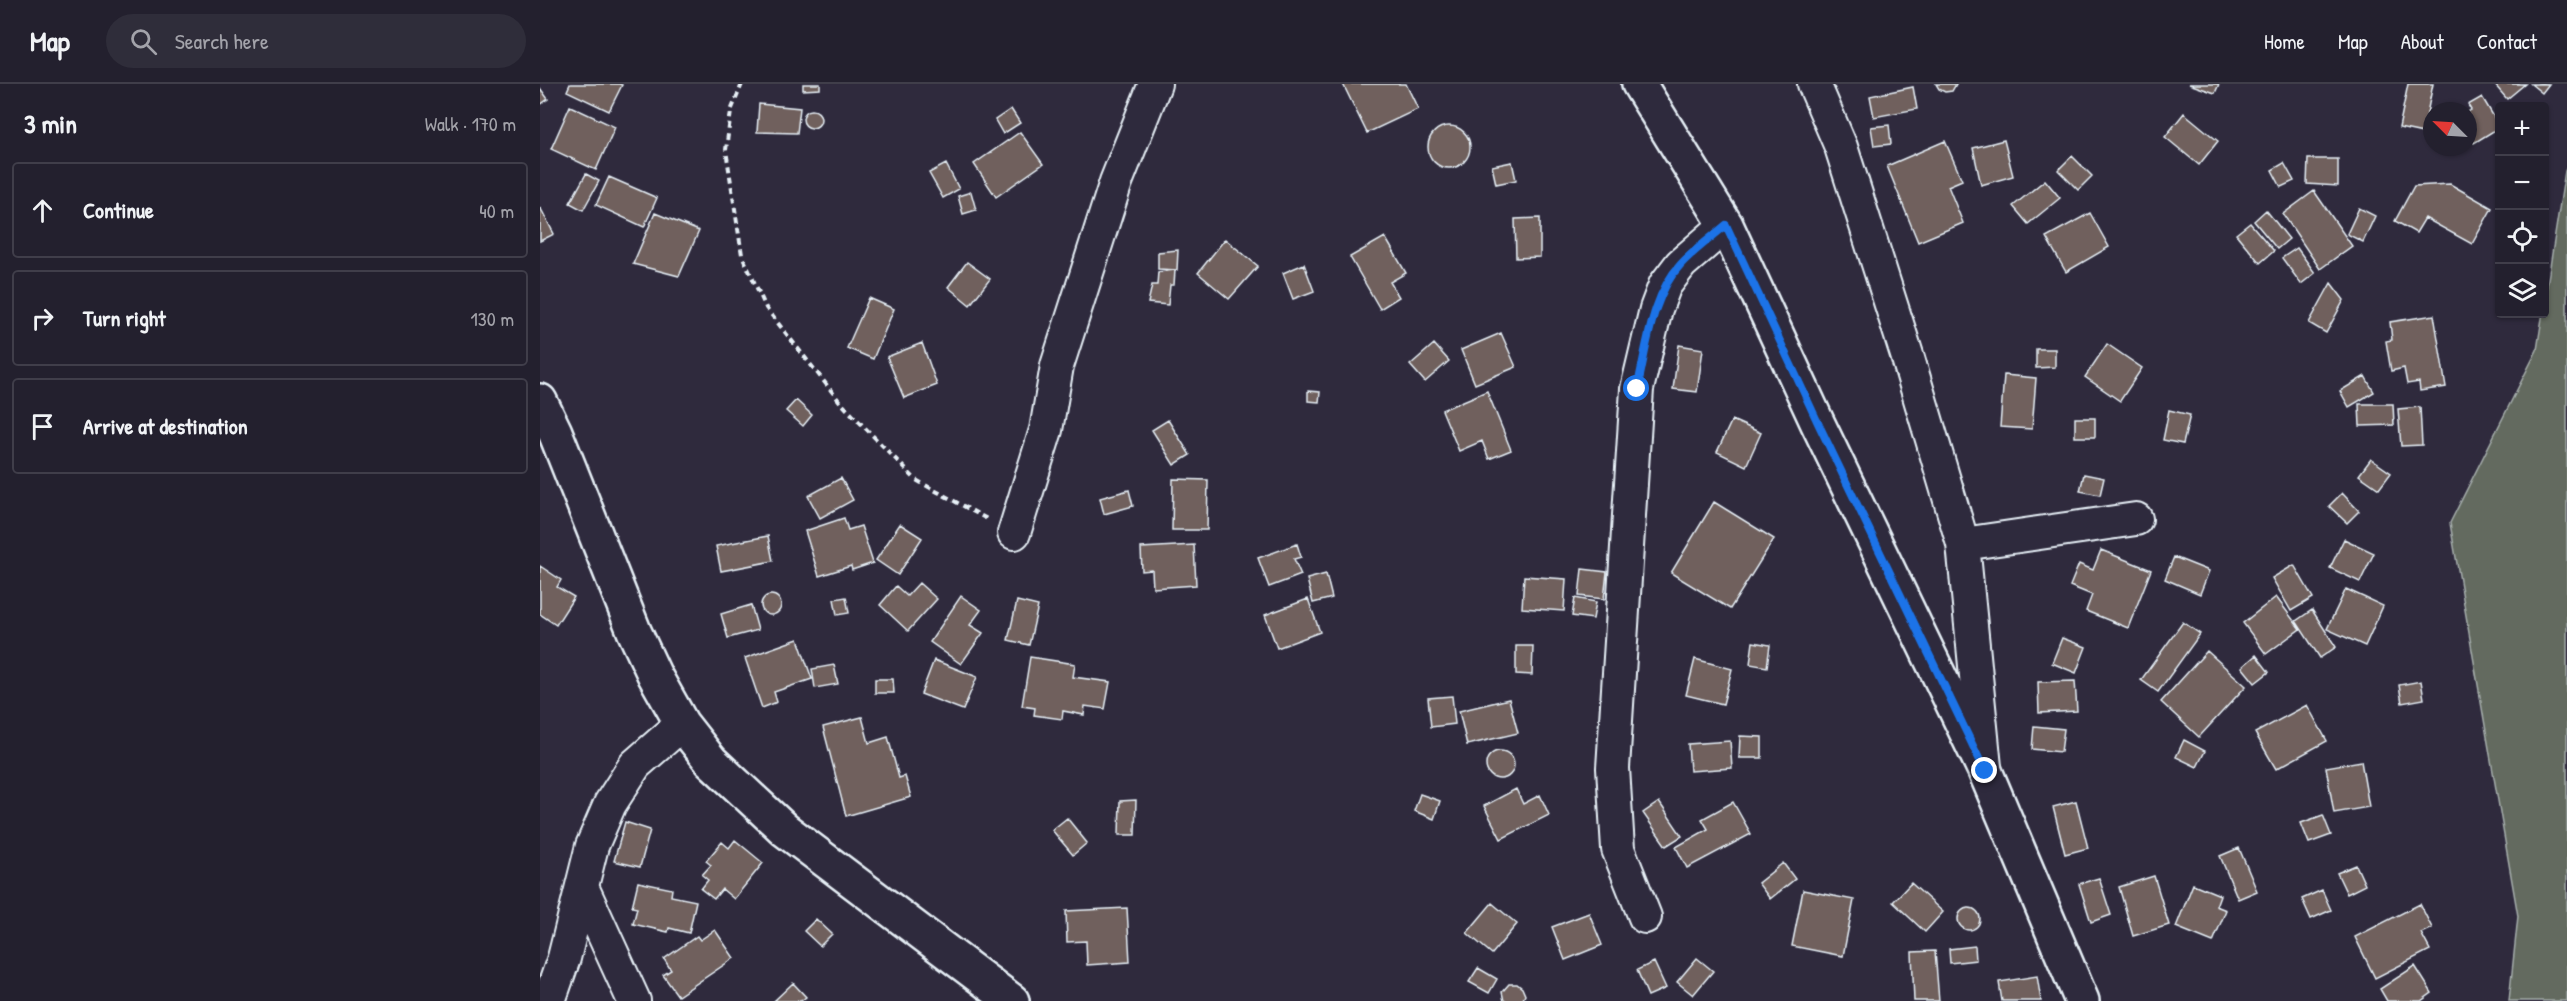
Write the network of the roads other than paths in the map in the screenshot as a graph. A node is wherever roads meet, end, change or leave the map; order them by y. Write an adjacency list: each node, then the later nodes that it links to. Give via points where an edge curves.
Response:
1 (1155, 84): 8 (street, via 1116,182 1061,355 1046,430)
2 (1639, 84): 4 (street)
3 (1814, 84): 9 (street, via 1844,158)
4 (1726, 225): 11 (street); 13 (street, via 1681,264 1665,285 1637,389 1613,768 1618,849)
5 (540, 401): 6 (street)
6 (547, 439): 10 (street, via 655,676)
7 (2136, 519): 9 (street)
8 (1014, 533)
9 (1963, 544): 11 (street)
10 (682, 724): 12 (street, via 635,765 610,804 592,846); 16 (street, via 711,761 785,830)
11 (1985, 771): 17 (street)
12 (582, 887): 14 (street); 15 (street)
13 (1645, 917)
14 (549, 1001)
15 (633, 1001)
16 (1012, 1001)
17 (2082, 1001)

